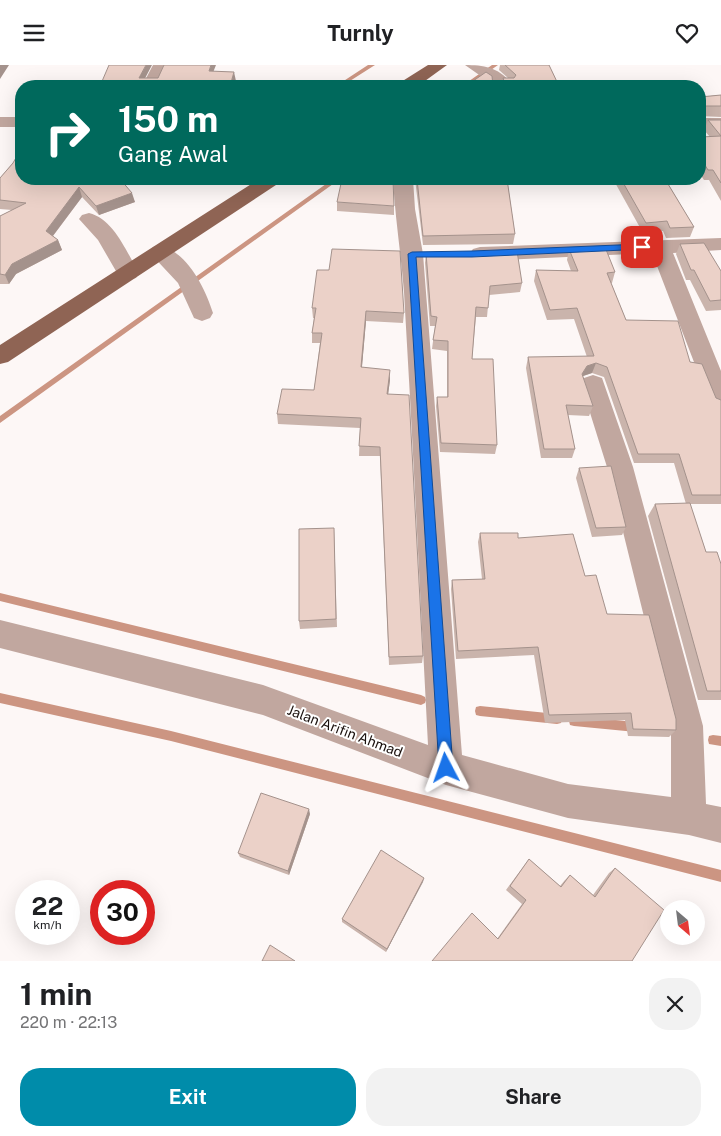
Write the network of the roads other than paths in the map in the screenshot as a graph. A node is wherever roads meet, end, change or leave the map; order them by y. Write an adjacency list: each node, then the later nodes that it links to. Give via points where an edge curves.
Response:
1 (161, 65): 4 (street)
2 (439, 65): 5 (main road)
3 (476, 67): 6 (street)
4 (153, 80)
5 (416, 80)
6 (498, 80)
7 (0, 122): 8 (street)
8 (15, 122)
9 (706, 123): 10 (street)
10 (721, 123)
11 (263, 185): 16 (main road)
12 (404, 185): 24 (street, via 420,254)
13 (89, 219): 18 (street, via 104,234)
14 (721, 244): 15 (street)
15 (660, 247): 17 (street); 22 (street)
16 (160, 252): 18 (main road); 19 (street, via 179,268 192,285)
17 (464, 254)
18 (128, 273): 20 (main road)
19 (202, 313)
20 (0, 356)
21 (593, 384): 25 (street, via 620,467 688,726)
22 (721, 401)
23 (0, 635): 24 (street, Jalan Arifin Ahmad, via 263,699)
24 (446, 768): 25 (street, Jalan Arifin Ahmad, via 568,801)
25 (689, 817): 26 (street, Jalan Arifin Ahmad)
26 (721, 825)

